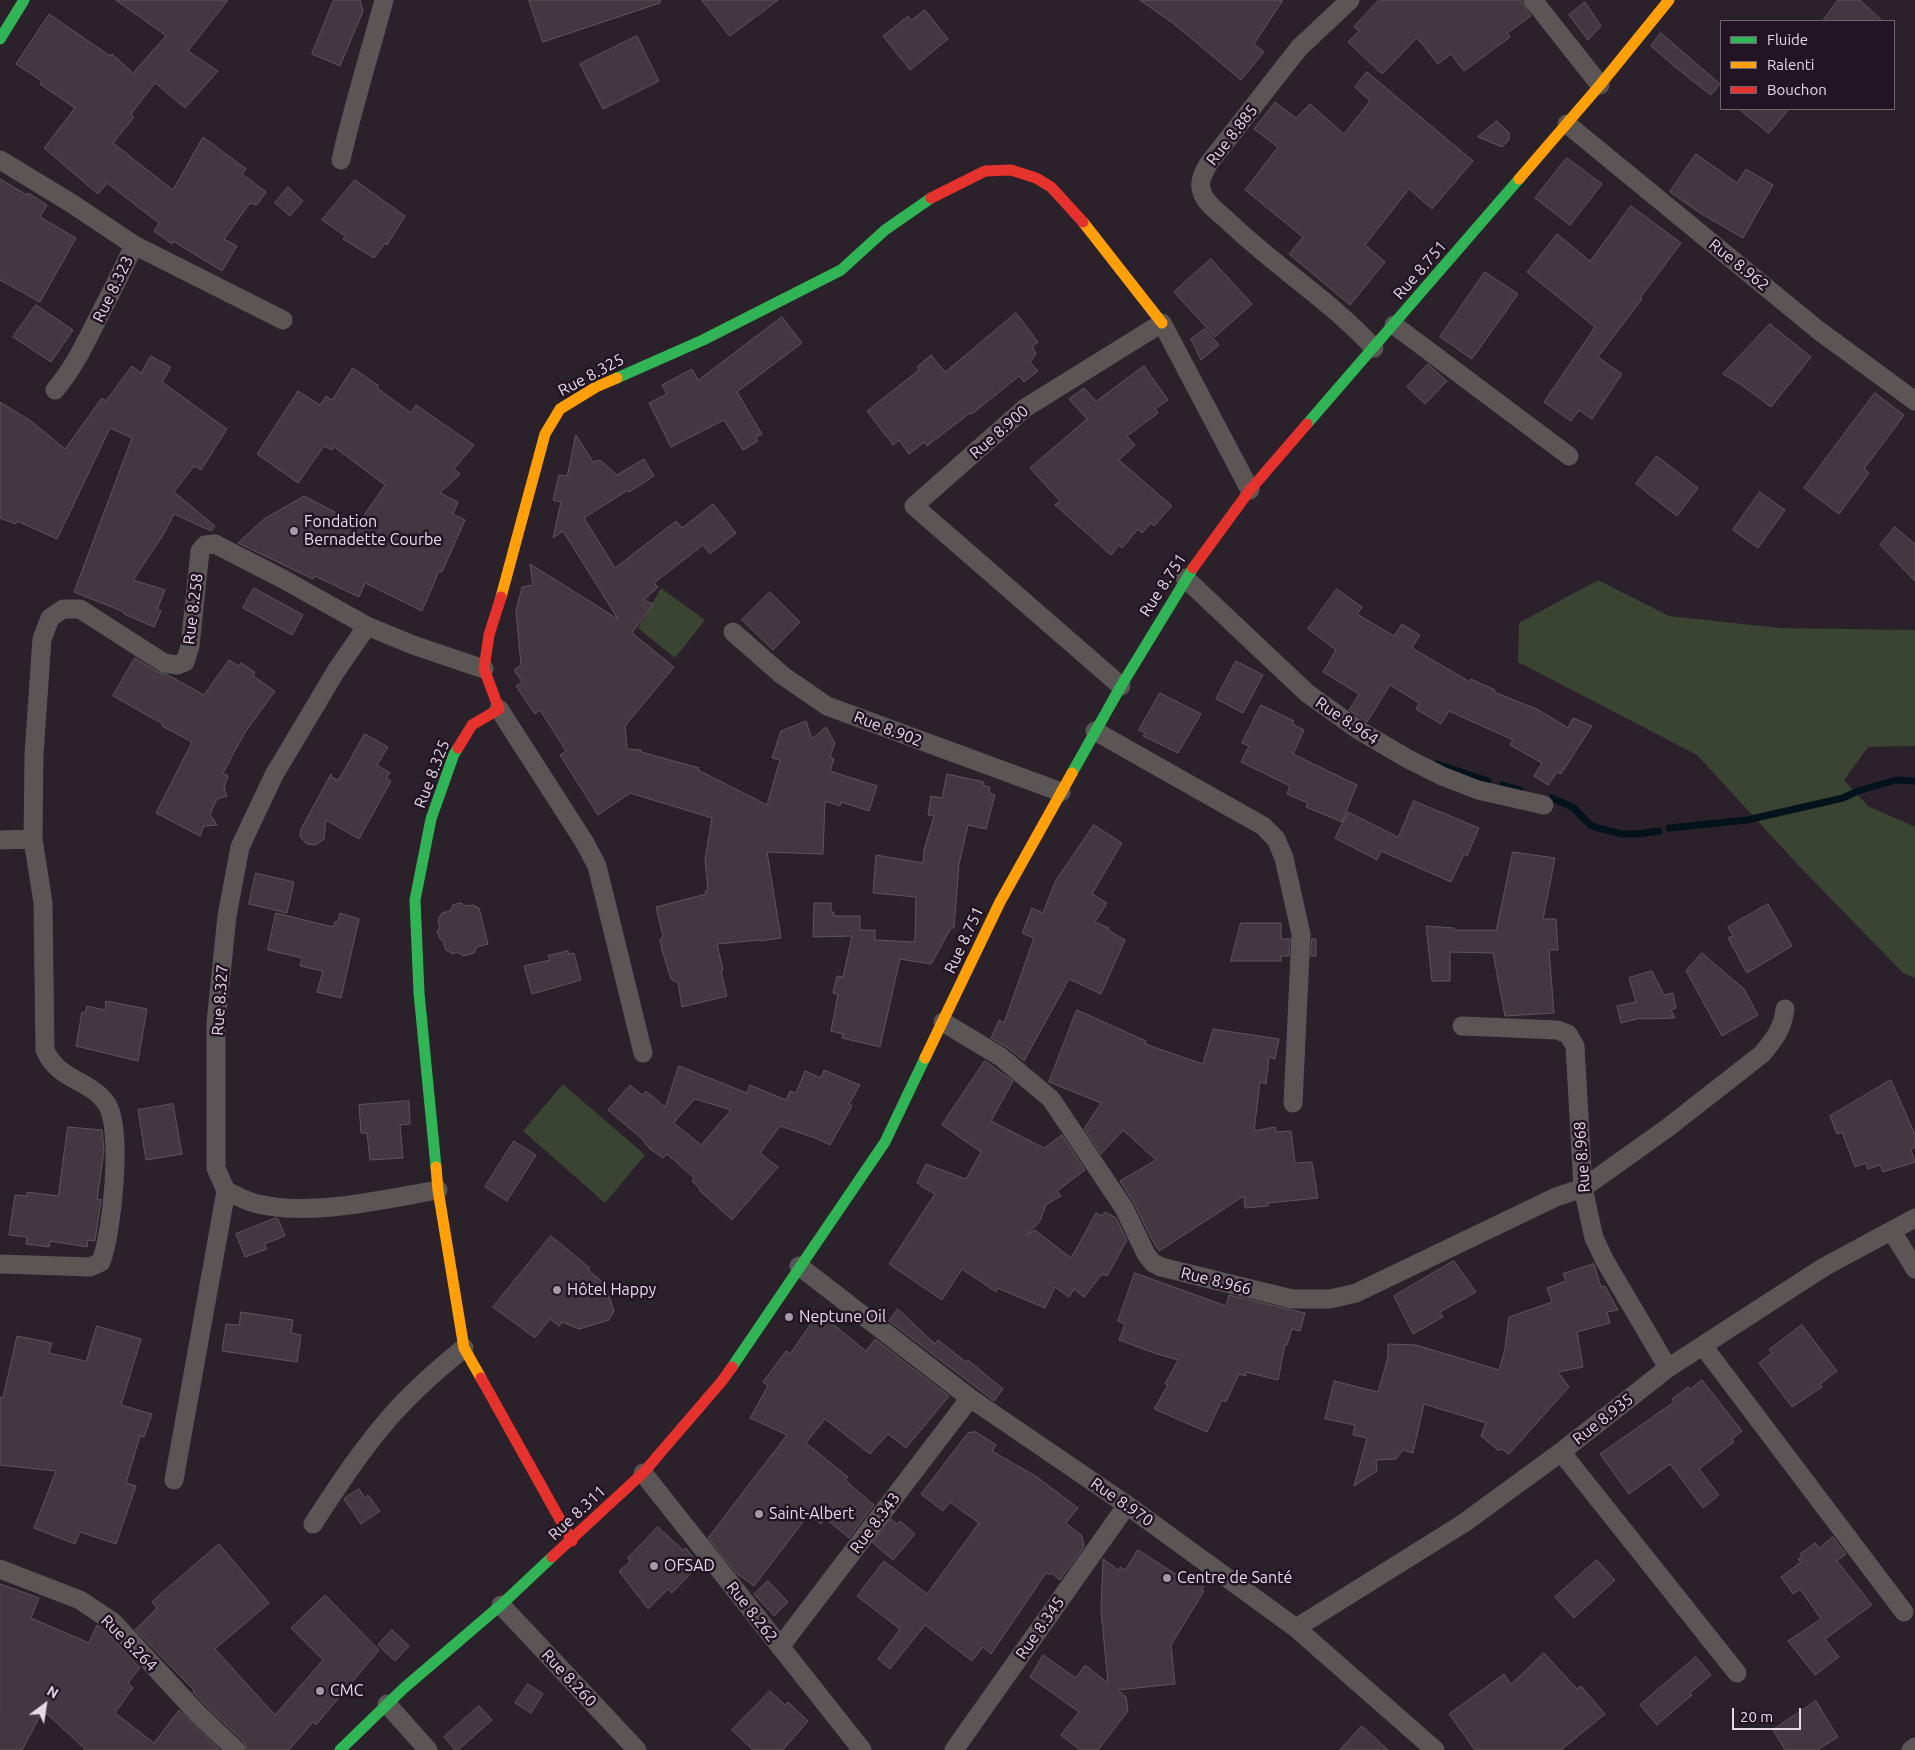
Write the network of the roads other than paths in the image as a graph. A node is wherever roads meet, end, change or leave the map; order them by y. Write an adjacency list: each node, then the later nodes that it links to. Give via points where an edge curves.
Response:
1 (24, 0): 6 (main road)
2 (384, 0): 10 (street)
3 (1350, 0): 15 (street, Rue 8.885, via 1299,48 1201,177 1206,201)
4 (1533, 0): 7 (street)
5 (1669, 0): 7 (main road, Rue 8.751)
6 (0, 39)
7 (1600, 86): 8 (main road, Rue 8.751)
8 (1567, 124): 14 (main road, Rue 8.751); 17 (street, Rue 8.962, via 1818,330)
9 (0, 160): 11 (street, Rue 8.323)
10 (341, 160)
11 (134, 245): 12 (street); 16 (street, Rue 8.323, via 82,352)
12 (284, 320)
13 (1162, 323): 19 (street); 23 (main road, Rue 8.325, via 1051,186 1011,170 984,171 930,198 884,230 841,270 703,340 596,387 560,409 545,434 489,635); 24 (street, Rue 8.900, via 1025,408 914,506)
14 (1394, 325): 15 (main road, Rue 8.751); 18 (street)
15 (1374, 348): 19 (main road, Rue 8.751)
16 (55, 390)
17 (1915, 401)
18 (1569, 456)
19 (1250, 490): 20 (main road, Rue 8.751)
20 (1186, 578): 24 (main road, Rue 8.751); 28 (street, Rue 8.964, via 1307,693 1357,729 1442,776 1478,790)
21 (367, 626): 23 (street, Rue 8.258); 29 (street, Rue 8.258, via 215,544 205,545 200,551 190,646 185,662 177,666 164,663 80,609 63,608 50,618 42,640 34,754); 38 (street, Rue 8.327, via 274,775 240,847 227,916 216,1023 216,1168)
22 (733, 632): 27 (street, Rue 8.902, via 782,675 827,706)
23 (484, 669): 25 (main road, Rue 8.325)
24 (1121, 686): 26 (main road, Rue 8.751)
25 (499, 709): 34 (street, via 597,866); 37 (main road, Rue 8.325, via 472,725 454,754 431,819 415,900 419,993)
26 (1095, 731): 27 (main road, Rue 8.751); 35 (street, via 1263,826 1276,839 1284,858 1301,934)
27 (1061, 792): 32 (main road, Rue 8.751, via 1000,902)
28 (1544, 805)
29 (33, 839): 30 (street); 41 (street, via 43,903 45,1050 50,1062 59,1070 92,1089 107,1105 114,1126 115,1186 106,1249 101,1262 90,1267)
30 (0, 840)
31 (1785, 1009): 36 (street, Rue 8.966, via 1784,1021 1762,1054)
32 (943, 1022): 36 (street, Rue 8.966, via 1001,1057 1051,1099 1124,1208 1146,1254 1161,1267 1292,1300 1330,1299 1356,1293 1556,1197); 42 (main road, Rue 8.751, via 885,1142)
33 (1462, 1026): 36 (street, Rue 8.968, via 1557,1030 1568,1034 1576,1046)
34 (643, 1053)
35 (1293, 1103)
36 (1583, 1188): 46 (street, Rue 8.968, via 1594,1238)
37 (438, 1190): 38 (street, via 307,1209 258,1204); 45 (main road, Rue 8.325)
38 (226, 1191): 50 (street)
39 (1915, 1218): 40 (street, Rue 8.935)
40 (1892, 1231): 43 (street); 44 (street, Rue 8.935, via 1824,1267)
41 (0, 1264)
42 (799, 1266): 47 (street, Rue 8.970); 49 (main road, Rue 8.311, via 722,1381)
43 (1915, 1269)
44 (1703, 1346): 46 (street, Rue 8.935); 56 (street)
45 (464, 1348): 52 (street, via 437,1370 392,1416 340,1482); 53 (main road, Rue 8.325)
46 (1668, 1368): 48 (street, Rue 8.935)
47 (970, 1398): 51 (street, Rue 8.970); 58 (street, Rue 8.343)
48 (1561, 1452): 57 (street, Rue 8.935, via 1464,1522); 59 (street)
49 (643, 1474): 53 (main road, Rue 8.311); 58 (street, Rue 8.262)
50 (174, 1480)
51 (1127, 1505): 57 (street, Rue 8.970); 67 (street, Rue 8.345)
52 (313, 1524)
53 (572, 1541): 55 (main road, Rue 8.311)
54 (0, 1568): 62 (street, Rue 8.264, via 80,1600 112,1622)
55 (501, 1605): 60 (main road, Rue 8.311); 65 (street, Rue 8.260)
56 (1904, 1612)
57 (1296, 1628): 68 (street, Rue 8.970)
58 (780, 1647): 66 (street, Rue 8.262)
59 (1737, 1673)
60 (387, 1704): 63 (main road, Rue 8.311); 64 (street)
61 (1915, 1747): 69 (street)
62 (236, 1750)
63 (340, 1750)
64 (428, 1750)
65 (637, 1750)
66 (862, 1750)
67 (954, 1750)
68 (1435, 1750)
69 (1911, 1750)

